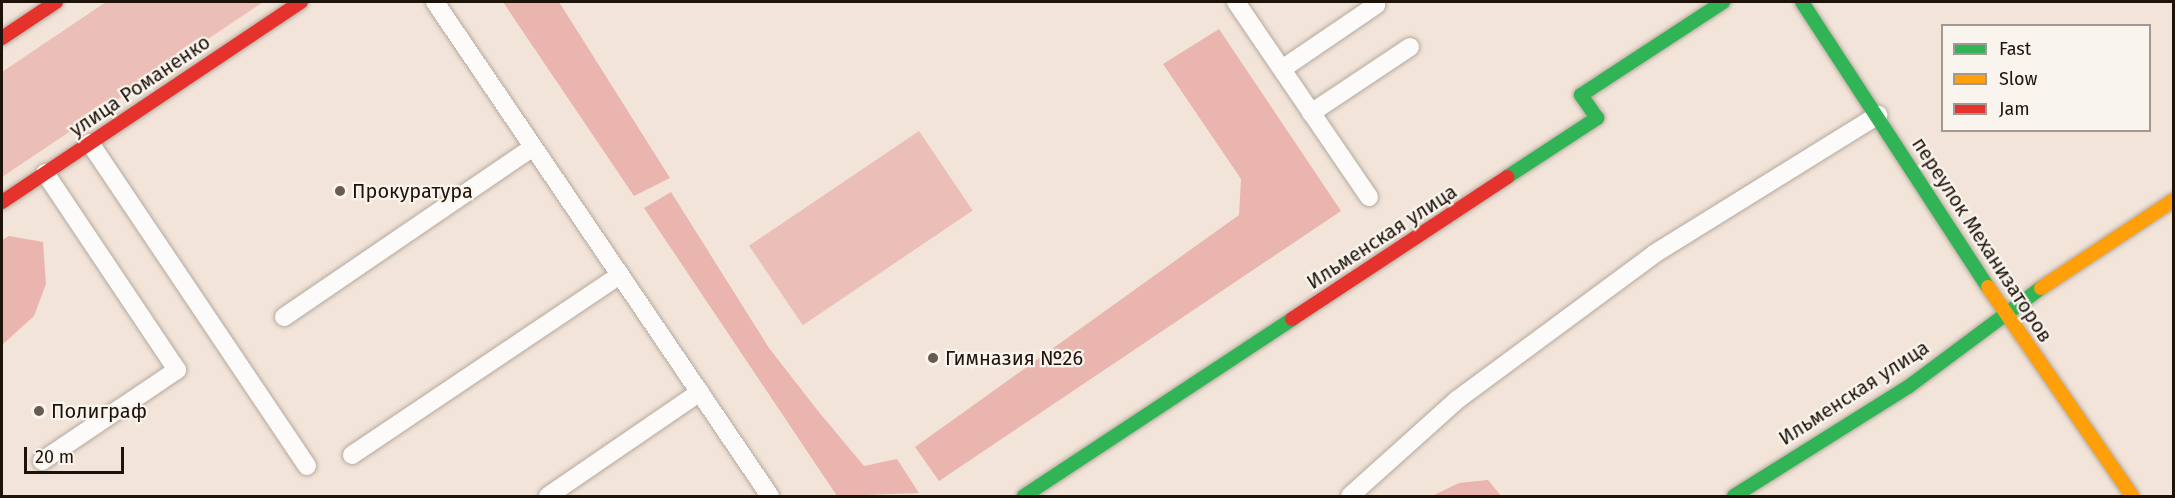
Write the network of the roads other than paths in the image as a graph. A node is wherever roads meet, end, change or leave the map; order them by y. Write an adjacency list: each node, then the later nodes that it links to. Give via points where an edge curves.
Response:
1 (56, 2): 8 (street)
2 (301, 2): 13 (street, улица Романенко)
3 (435, 2): 14 (lane)
4 (1236, 2): 10 (lane)
5 (1723, 2): 28 (street, Ильменская улица, via 1581,95 1597,118)
6 (1802, 2): 12 (street, переулок Механизаторов)
7 (1376, 5): 10 (lane)
8 (2, 38)
9 (1410, 47): 11 (lane)
10 (1281, 69): 11 (lane)
11 (1311, 113): 16 (lane)
12 (1878, 115): 20 (street, переулок Механизаторов); 29 (lane, via 1654,254 1457,400)
13 (90, 143): 15 (street, улица Романенко); 25 (lane)
14 (533, 147): 19 (lane); 21 (lane)
15 (45, 173): 18 (street, улица Романенко); 24 (lane, via 177,370)
16 (1369, 197)
17 (2174, 200): 20 (street, Ильменская улица)
18 (2, 202)
19 (620, 275): 22 (lane); 23 (lane)
20 (2004, 312): 30 (street, Ильменская улица, via 1908,387); 31 (street, переулок Механизаторов)
21 (284, 317)
22 (699, 392): 26 (lane); 27 (lane)
23 (352, 455)
24 (42, 461)
25 (307, 466)
26 (549, 496)
27 (770, 496)
28 (1024, 496)
29 (1350, 496)
30 (1734, 496)
31 (2132, 496)

